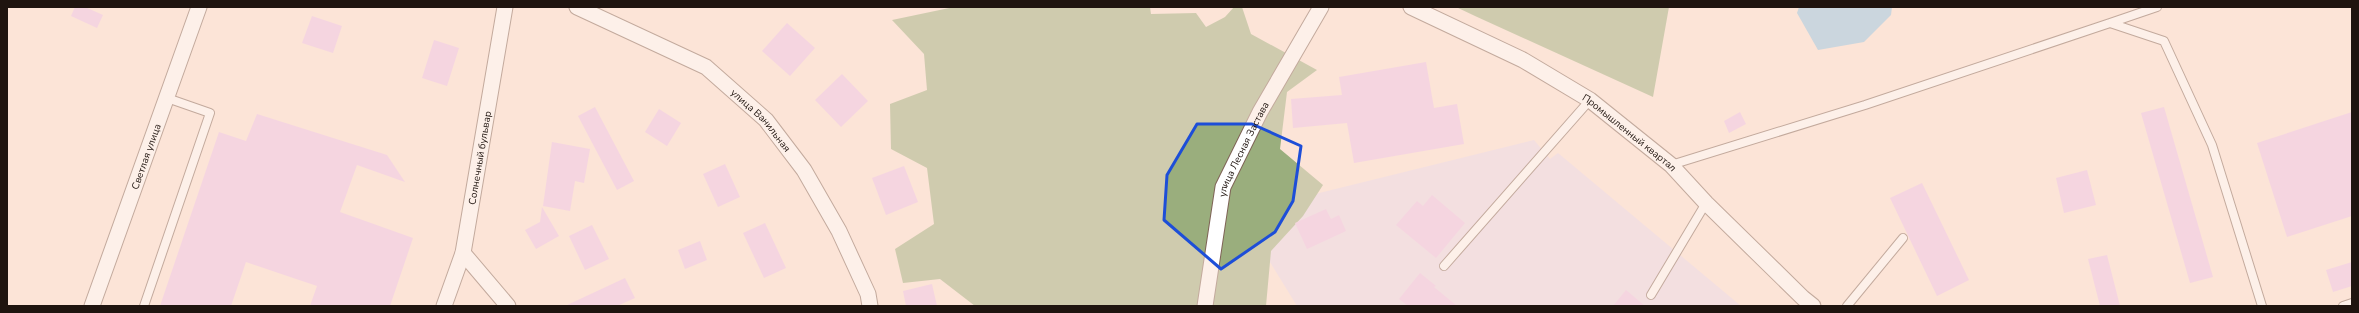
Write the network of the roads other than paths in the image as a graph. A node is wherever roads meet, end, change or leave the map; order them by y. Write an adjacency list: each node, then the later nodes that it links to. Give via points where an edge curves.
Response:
1 (199, 7): 8 (street, Светлая улица)
2 (505, 7): 13 (street, Солнечный бульвар)
3 (577, 7): 21 (street, улица Ванильная, via 706,68 766,120 804,170 868,294)
4 (1321, 7): 22 (street, улица Лесная Застава, via 1260,112 1223,186)
5 (1410, 7): 9 (street, Промышленный квартал, via 1523,60)
6 (2157, 7): 7 (lane)
7 (2110, 23): 10 (lane, via 1865,105); 25 (lane, via 2164,41 2212,145)
8 (167, 98): 17 (street, Светлая улица); 18 (lane, via 210,113)
9 (1590, 100): 10 (street, Промышленный квартал); 14 (lane)
10 (1671, 165): 11 (street, Промышленный квартал)
11 (1706, 203): 15 (lane); 23 (street, Промышленный квартал)
12 (1903, 238): 24 (lane)
13 (463, 253): 19 (street, Солнечный бульвар); 20 (street)
14 (1444, 266)
15 (1650, 295)
16 (2352, 303): 26 (lane)
17 (92, 306)
18 (144, 306)
19 (444, 306)
20 (508, 306)
21 (870, 306)
22 (1205, 306)
23 (1813, 306)
24 (1847, 306)
25 (2262, 306)
26 (2342, 306)

